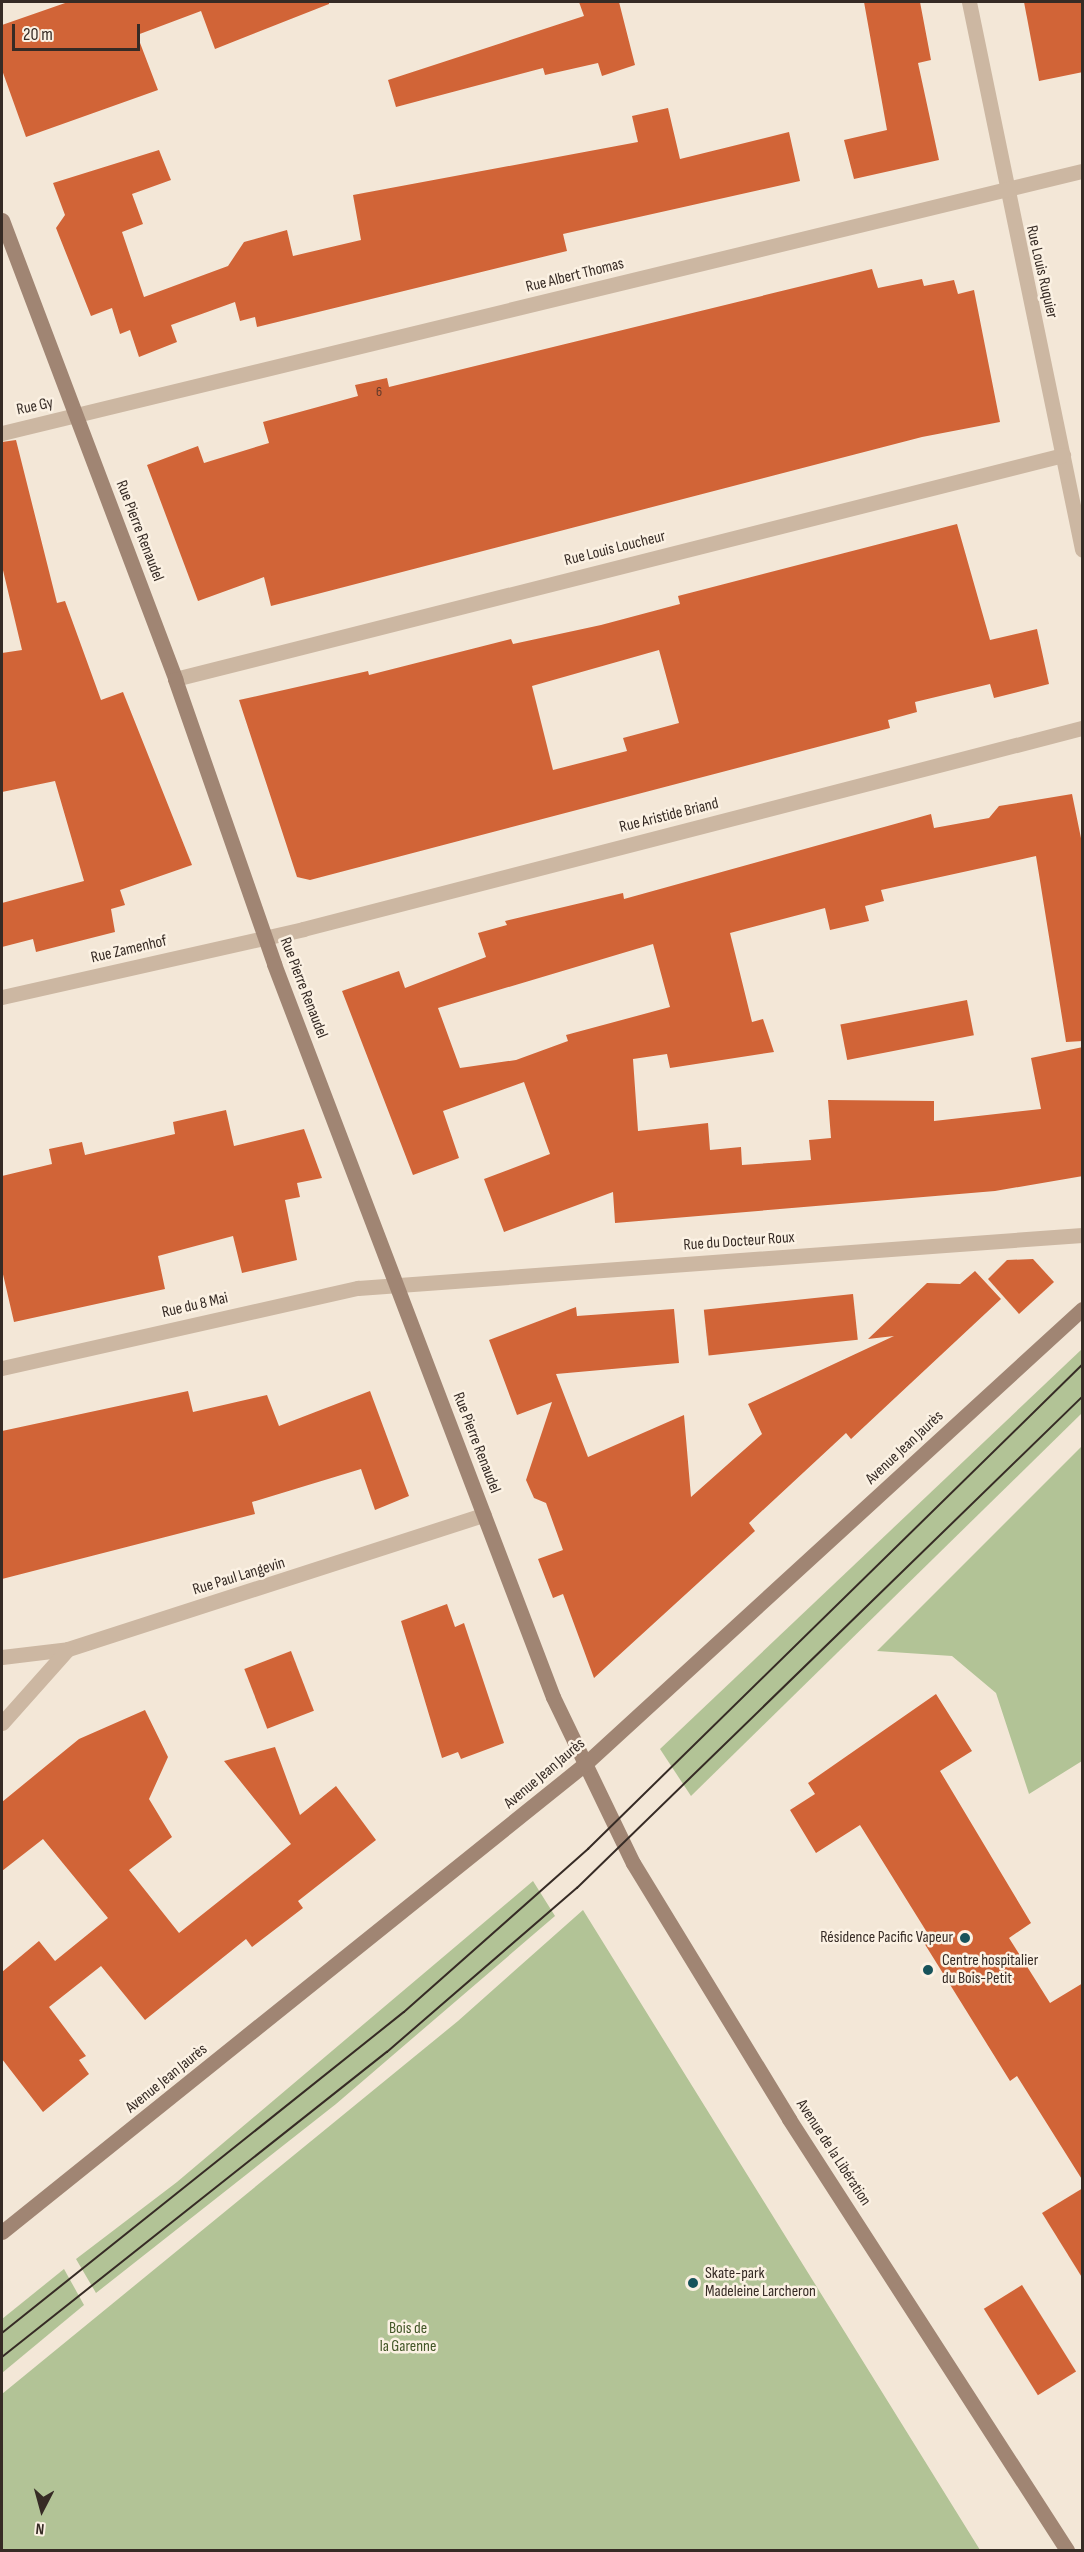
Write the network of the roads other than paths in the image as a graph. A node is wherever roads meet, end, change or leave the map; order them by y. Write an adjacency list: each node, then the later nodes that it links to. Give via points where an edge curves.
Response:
1 (969, 2): 3 (street, Rue Louis Ruquier)
2 (1083, 171): 3 (street, Rue Albert Thomas)
3 (1004, 191): 5 (street, Rue Albert Thomas); 7 (street, Rue Louis Ruquier)
4 (2, 220): 5 (street, Rue Pierre Renaudel)
5 (75, 415): 6 (street, Rue Gy); 9 (street, Rue Pierre Renaudel)
6 (2, 433)
7 (1063, 455): 8 (street, Rue Louis Ruquier); 9 (street, Rue Louis Loucheur)
8 (1083, 549)
9 (175, 679): 11 (street, Rue Pierre Renaudel)
10 (1083, 728): 11 (street, Rue Aristide Briand)
11 (264, 936): 12 (street, Rue Zamenhof); 14 (street, Rue Pierre Renaudel)
12 (2, 997)
13 (1083, 1235): 14 (street, Rue du Docteur Roux)
14 (397, 1284): 16 (street, Rue du 8 Mai, via 358,1288); 17 (street, Rue Pierre Renaudel)
15 (1083, 1309): 21 (street, Avenue Jean Jaurès)
16 (2, 1368)
17 (484, 1515): 18 (street, Rue Paul Langevin); 21 (street, Rue Pierre Renaudel, via 552,1697)
18 (68, 1649): 19 (street, Rue Paul Langevin); 20 (street)
19 (2, 1657)
20 (2, 1723)
21 (585, 1764): 22 (street, Avenue Jean Jaurès); 23 (street, Avenue de la Libération, via 633,1863 789,2119)
22 (2, 2232)
23 (1067, 2550)

